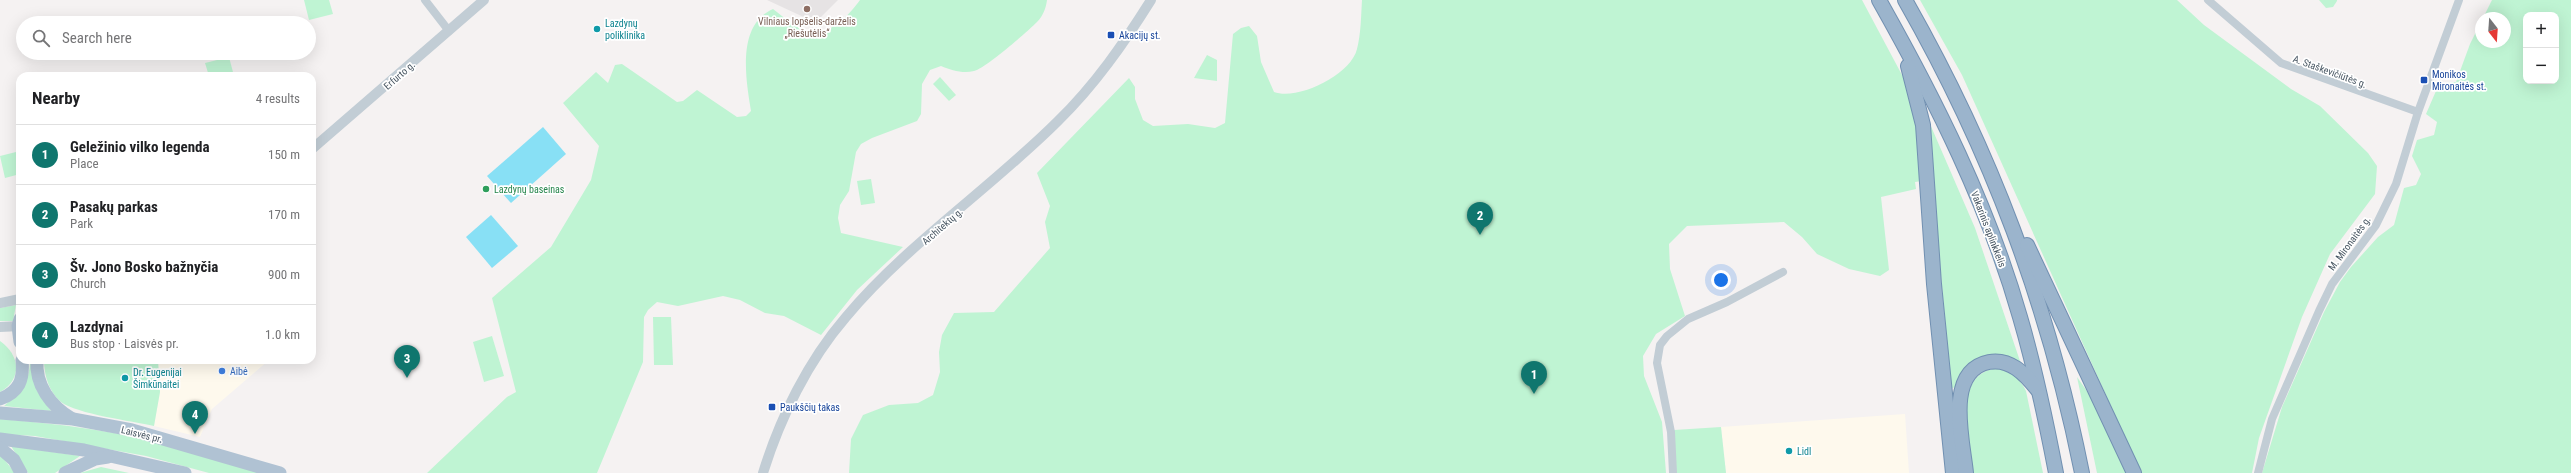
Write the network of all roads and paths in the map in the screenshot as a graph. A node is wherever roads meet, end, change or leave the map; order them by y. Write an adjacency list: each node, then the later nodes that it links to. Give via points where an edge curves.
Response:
1 (426, 0): 8 (street)
2 (484, 0): 8 (street, Erfurto g.)
3 (1151, 0): 31 (street, Architektų g., via 1113,57 1058,121 873,288 845,318 822,348 804,378 772,446)
4 (1880, 0): 9 (highway, Vakarinis aplinkkelis)
5 (1905, 0): 12 (highway, via 1957,98)
6 (2208, 0): 10 (street, A. Staškevičiūtės g., via 2281,63)
7 (2459, 0): 10 (street, M. Mironaitės g.)
8 (449, 31): 11 (street, Erfurto g.)
9 (1900, 36): 20 (highway, Vakarinis aplinkkelis, via 1938,110 1983,211 2020,317); 33 (highway, via 1923,125 1934,284)
10 (2418, 112): 38 (street, M. Mironaitės g., via 2396,184 2384,209 2376,225 2332,284 2304,342 2272,419)
11 (316, 146)
12 (2007, 211): 36 (highway, via 2030,273 2057,362); 37 (highway, via 2034,257)
13 (1783, 272): 32 (street, via 1728,302 1688,319 1660,345 1657,363 1671,432)
14 (16, 301): 15 (street)
15 (0, 303)
16 (16, 325): 17 (street)
17 (0, 328)
18 (22, 364): 21 (main road, via 22,378 18,389)
19 (37, 364): 23 (main road, via 44,392 52,404)
20 (2038, 390): 34 (highway, via 2025,375 2005,363 1982,364 1969,374 1962,386 1960,400); 35 (highway, Vakarinis aplinkkelis)
21 (0, 399)
22 (0, 413): 23 (main road, Laisvės pr.)
23 (73, 419): 30 (main road, Laisvės pr., via 143,433)
24 (0, 439): 26 (main road, via 56,445)
25 (0, 448): 27 (main road, via 14,460)
26 (115, 456): 28 (main road, via 95,459); 29 (main road)
27 (21, 473)
28 (65, 473)
29 (185, 473)
30 (280, 473)
31 (764, 473)
32 (1673, 473)
33 (1953, 473)
34 (1966, 473)
35 (2056, 473)
36 (2082, 473)
37 (2134, 473)
38 (2258, 473)

